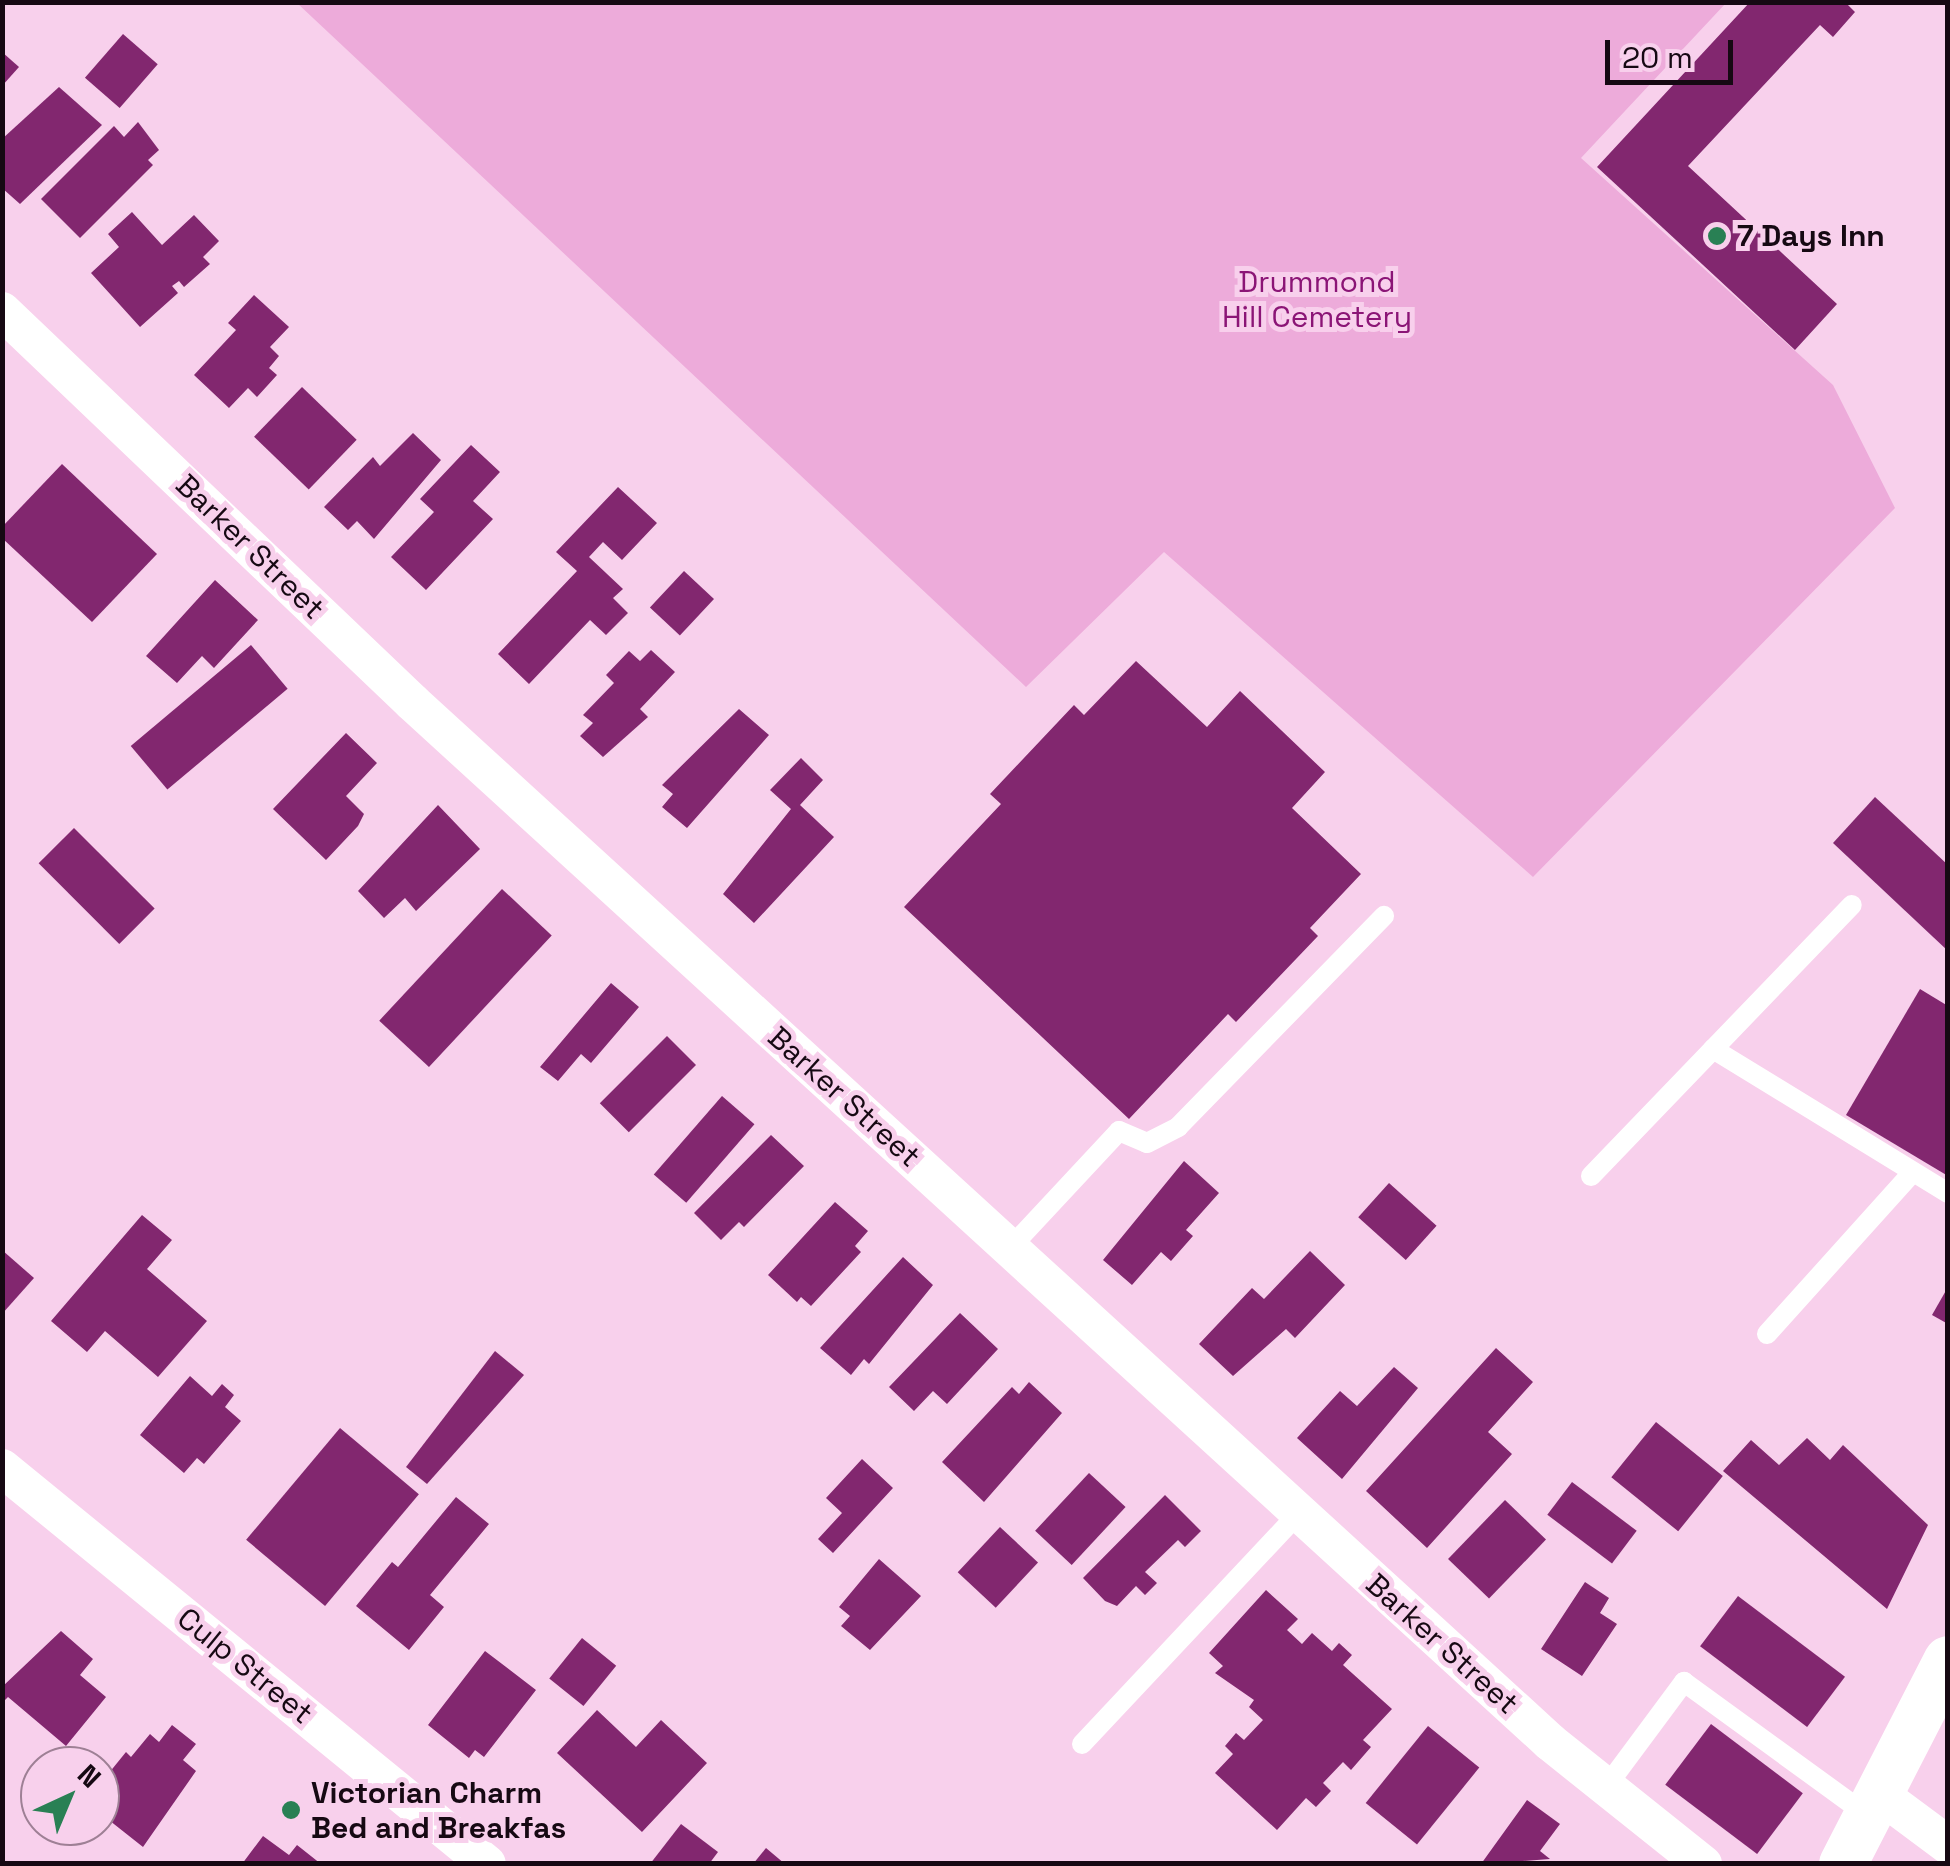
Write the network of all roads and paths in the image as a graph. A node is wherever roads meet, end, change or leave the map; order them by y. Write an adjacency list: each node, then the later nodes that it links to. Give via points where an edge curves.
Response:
1 (2, 311): 8 (street, Barker Street, via 412,702)
2 (1852, 905): 4 (lane)
3 (1384, 916): 8 (lane, via 1178,1127 1147,1143 1119,1132)
4 (1713, 1049): 5 (lane); 6 (lane)
5 (1914, 1172): 7 (lane); 9 (lane)
6 (1591, 1176)
7 (1948, 1192)
8 (1010, 1248): 11 (street, Barker Street)
9 (1768, 1334)
10 (2, 1468): 17 (street, Culp Street)
11 (1299, 1513): 13 (lane); 14 (street, Barker Street)
12 (1948, 1660): 15 (street)
13 (1082, 1744)
14 (1606, 1787): 15 (lane, via 1684,1682); 18 (street, Barker Street)
15 (1872, 1804): 16 (street); 19 (street)
16 (1948, 1846)
17 (487, 1864)
18 (1703, 1864)
19 (1843, 1864)

